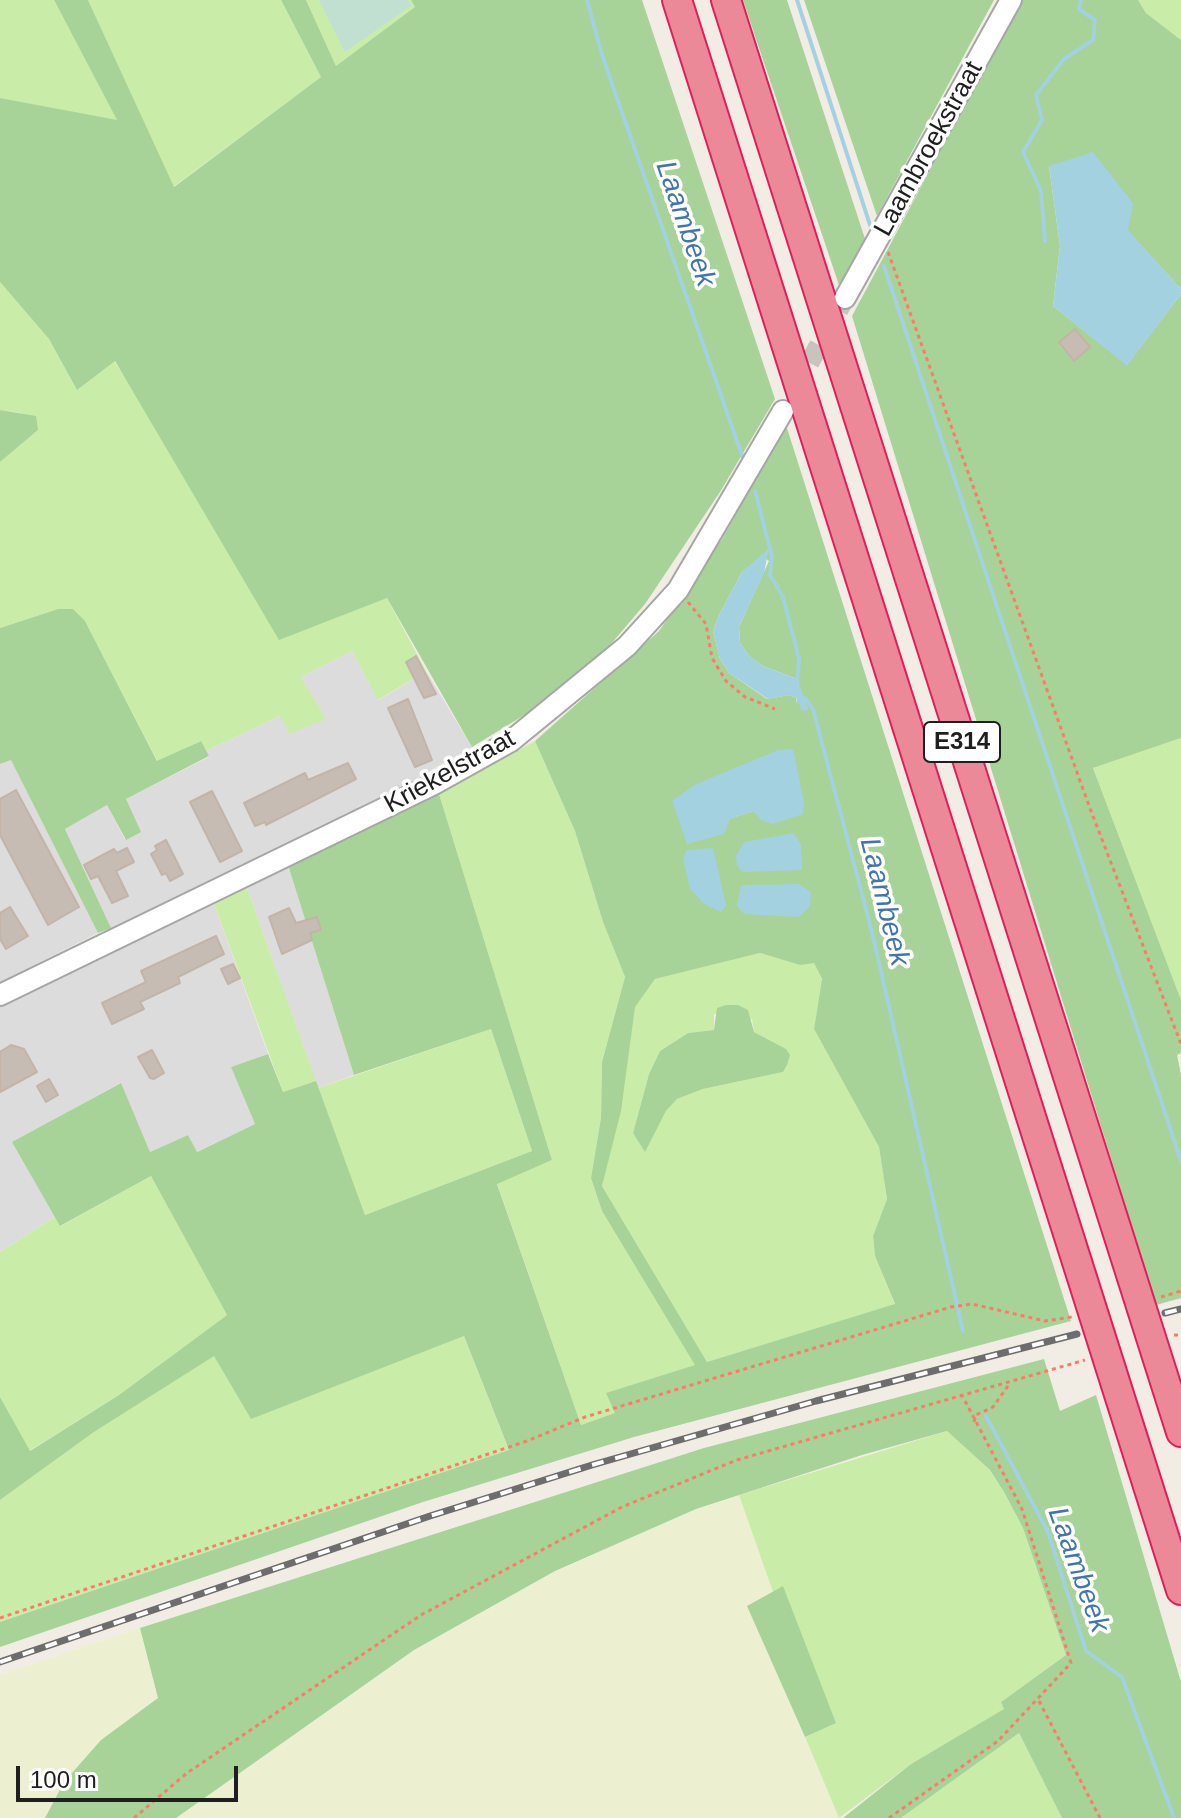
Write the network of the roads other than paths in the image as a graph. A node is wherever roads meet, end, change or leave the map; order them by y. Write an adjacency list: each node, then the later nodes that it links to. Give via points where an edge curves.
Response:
1 (677, 0): 8 (highway, E314)
2 (726, 0): 7 (highway, E314)
3 (1011, 0): 4 (street, Laambroekstraat)
4 (845, 298)
5 (783, 411): 6 (street, Kriekelstraat, via 678,590 627,646 511,741 434,784)
6 (0, 995)
7 (1181, 1432)
8 (1181, 1590)

